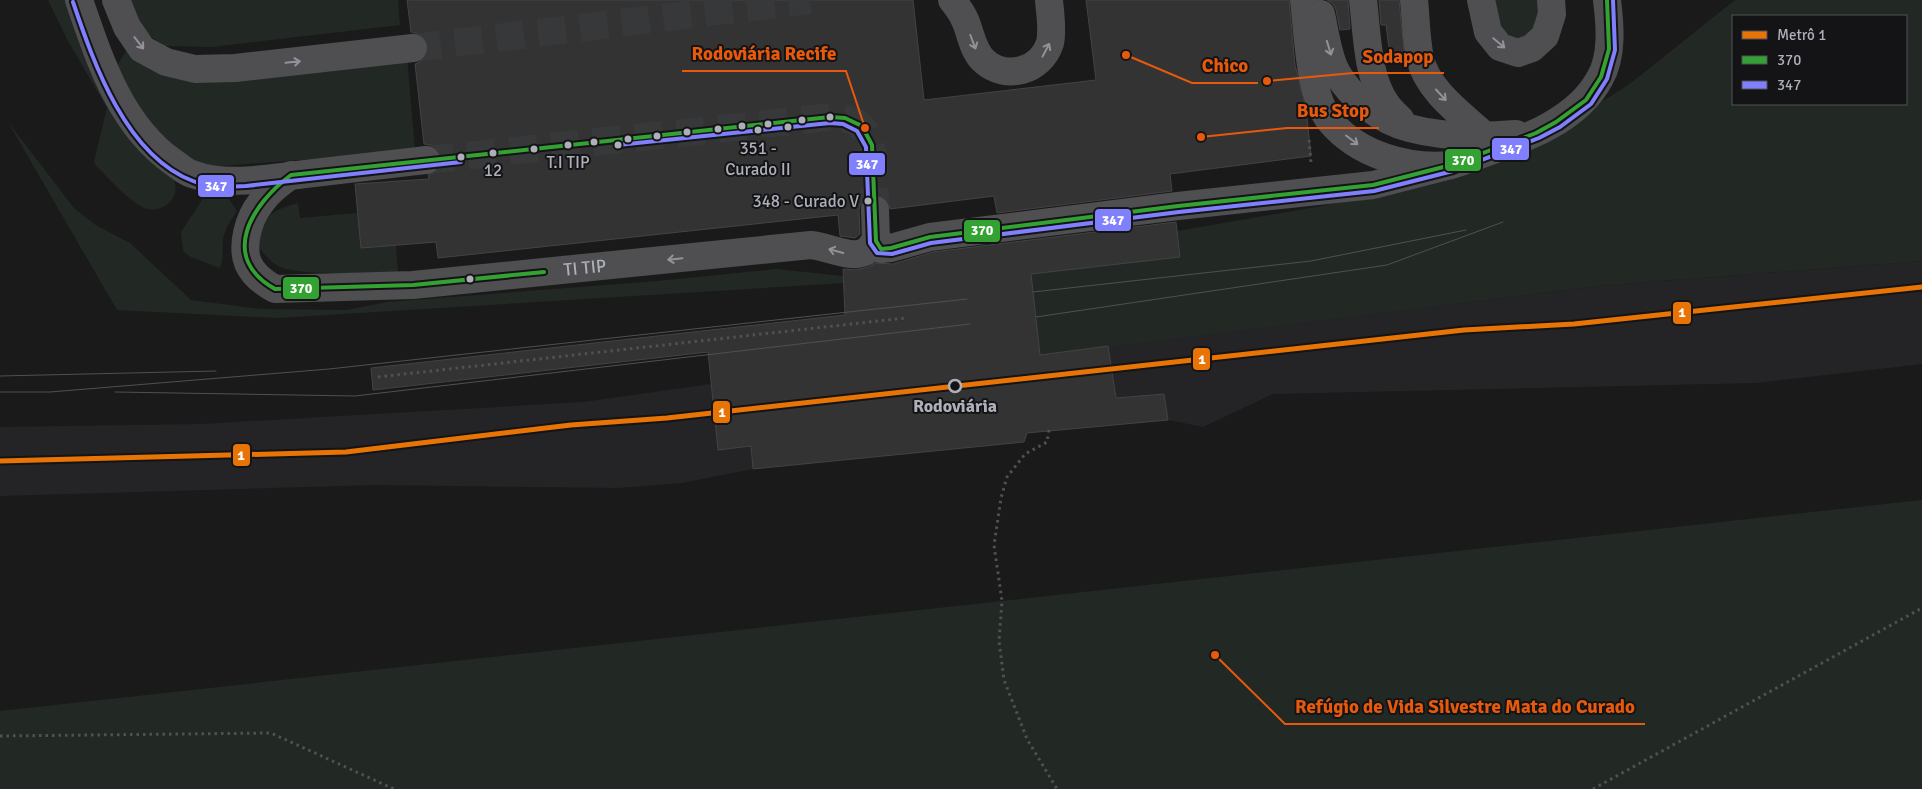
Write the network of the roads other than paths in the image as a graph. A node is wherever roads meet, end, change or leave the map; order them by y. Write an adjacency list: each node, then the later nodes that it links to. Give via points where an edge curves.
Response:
1 (79, 0): 18 (lane, via 115,92 137,127 162,155 190,174 212,180)
2 (116, 0): 12 (lane, one-way to 12, via 127,27 142,49 166,62 194,69 235,68)
3 (952, 0): 4 (lane, one-way to 4, via 963,15 977,53 994,68 1006,72 1030,68 1045,53 1050,42)
4 (1049, 0)
5 (1304, 0): 17 (lane, one-way to 17, via 1316,87 1330,121 1354,142 1382,157)
6 (1319, 0): 13 (lane, one-way to 13, via 1336,72 1355,97 1384,118)
7 (1363, 0): 13 (lane, via 1376,87 1386,105)
8 (1414, 0): 15 (lane, one-way to 15, via 1420,60 1432,84)
9 (1481, 0): 10 (lane, one-way to 10, via 1488,32 1500,46 1518,53 1532,48 1545,36 1552,14)
10 (1551, 0)
11 (1607, 0): 14 (lane, via 1609,49 1601,77 1586,100)
12 (413, 48)
13 (1408, 128): 15 (lane)
14 (1536, 133): 15 (lane); 17 (lane)
15 (1484, 135)
16 (426, 160): 18 (lane)
17 (1452, 165): 20 (lane, via 1372,185 939,235 891,248 880,248)
18 (291, 175): 20 (lane, TI TIP, one-way to 18, via 867,252 850,255 811,245 413,285 275,289 265,283 247,262 246,246 249,225 259,205 271,190)
19 (875, 210): 20 (lane)
20 (876, 237)

